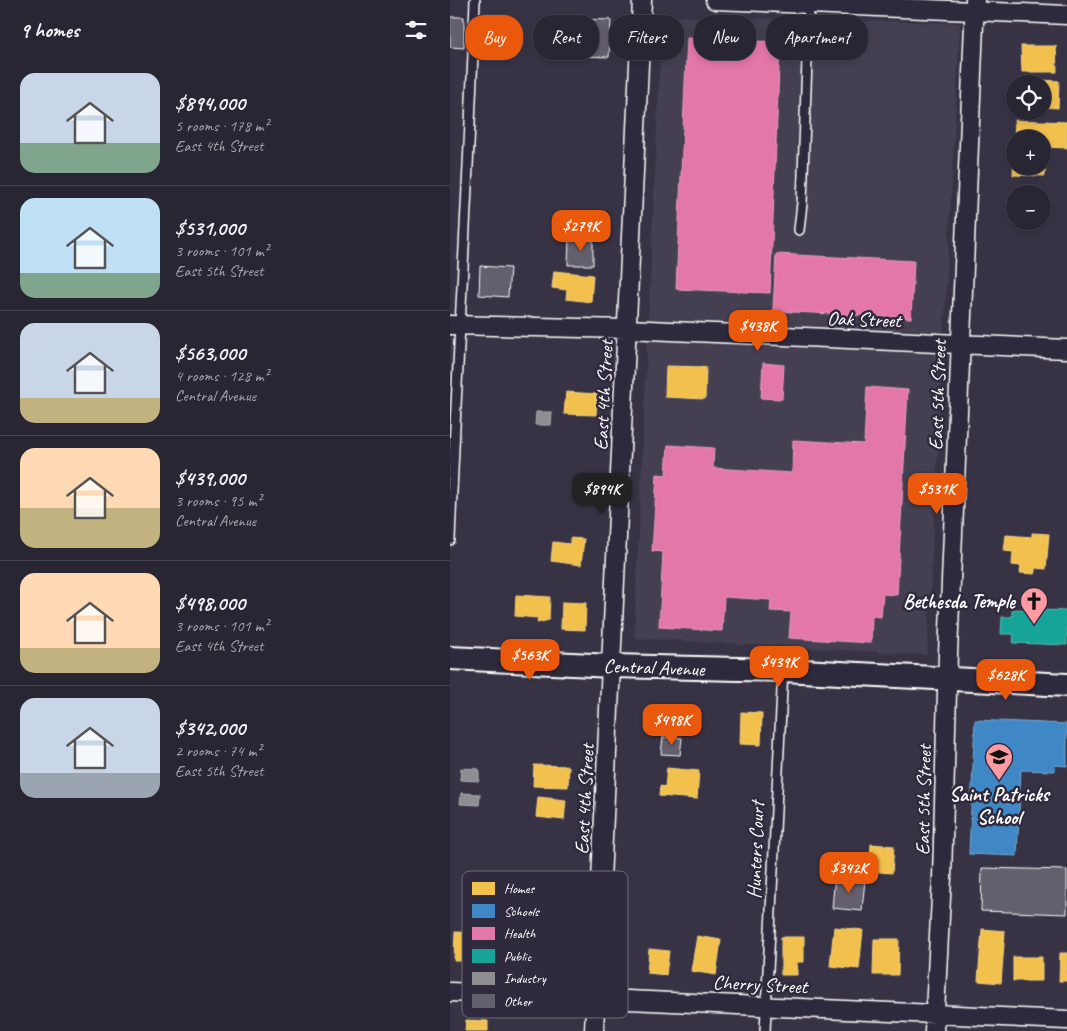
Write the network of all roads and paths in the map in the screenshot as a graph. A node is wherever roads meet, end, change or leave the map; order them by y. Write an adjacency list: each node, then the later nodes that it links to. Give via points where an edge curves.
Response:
1 (475, 0): 8 (lane, via 471,134)
2 (642, 0): 9 (street, East 4th Street)
3 (715, 0): 4 (street)
4 (809, 1): 5 (street); 7 (lane)
5 (975, 6): 6 (street); 10 (street, East 5th Street)
6 (1067, 15)
7 (799, 230)
8 (454, 325): 9 (street, Oak Street); 12 (lane)
9 (627, 330): 10 (street, Oak Street); 14 (street, East 4th Street)
10 (960, 344): 11 (street, Oak Street); 16 (street, East 5th Street)
11 (1067, 349)
12 (450, 540)
13 (450, 658): 14 (street, Central Avenue)
14 (612, 666): 15 (street, Central Avenue); 18 (street, East 4th Street)
15 (783, 670): 16 (street, Central Avenue); 20 (lane, Hunters Court)
16 (947, 680): 17 (street, Central Avenue); 21 (street, East 5th Street)
17 (1067, 685)
18 (602, 871)
19 (628, 1000): 20 (street, Cherry Street)
20 (766, 1006): 21 (street, Cherry Street); 25 (lane, Hunters Court)
21 (935, 1013): 23 (street, Cherry Street); 26 (street, East 5th Street)
22 (595, 1018): 24 (street, East 4th Street)
23 (1067, 1020)
24 (594, 1031)
25 (765, 1031)
26 (934, 1031)

